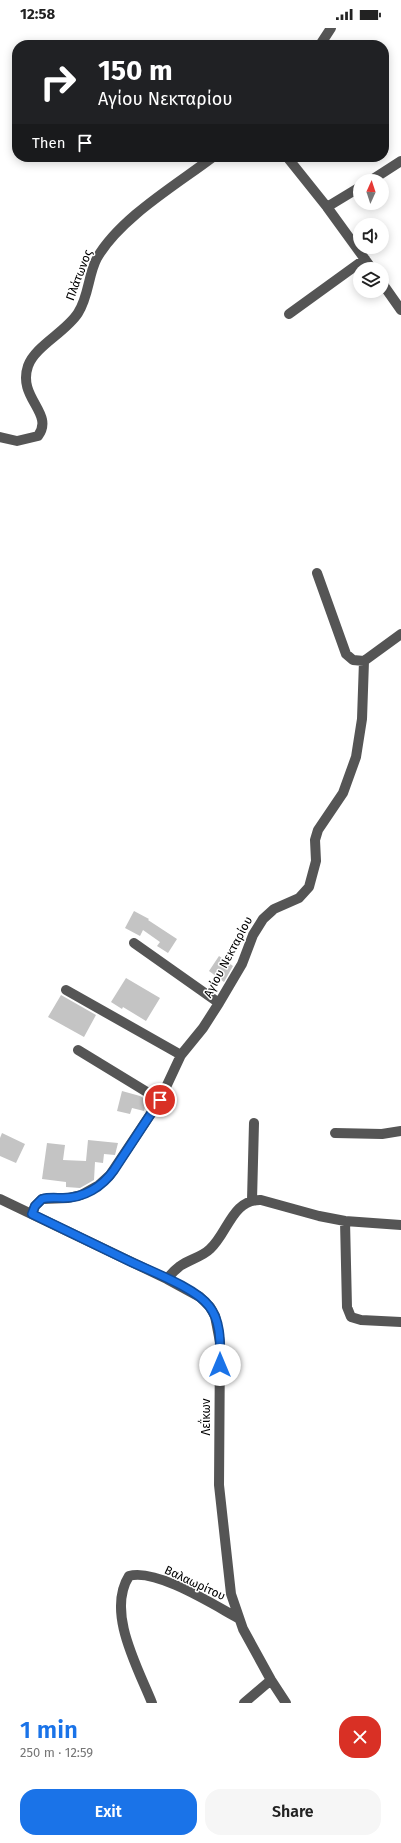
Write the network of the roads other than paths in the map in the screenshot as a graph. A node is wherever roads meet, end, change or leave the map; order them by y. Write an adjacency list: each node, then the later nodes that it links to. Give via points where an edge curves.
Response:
1 (331, 28): 2 (street)
2 (323, 40)
3 (401, 161): 6 (street)
4 (206, 162): 14 (street, Πλάτωνος, via 131,218 106,245 96,260 78,313 29,364 27,390 44,420 43,429 38,436 17,441)
5 (291, 162): 8 (street)
6 (381, 174)
7 (353, 191): 8 (street)
8 (327, 207): 9 (street)
9 (365, 259): 10 (street); 13 (street)
10 (367, 262)
11 (389, 293): 12 (street)
12 (401, 310)
13 (289, 314)
14 (0, 437)
15 (317, 573): 17 (street, via 346,654 353,660)
16 (401, 634): 17 (street)
17 (364, 661): 20 (street, Αγίου Νεκταρίου, via 362,719 356,757 343,793 318,830 315,840 316,861 309,887 299,898 274,909 262,919 242,964)
18 (134, 943): 20 (street)
19 (66, 990): 22 (street)
20 (220, 1002): 22 (street, Αγίου Νεκταρίου)
21 (78, 1050): 23 (street)
22 (181, 1055): 23 (street, Αγίου Νεκταρίου)
23 (160, 1100): 29 (street, Αγίου Νεκταρίου, via 105,1180 82,1195 42,1199)
24 (254, 1122): 28 (street)
25 (401, 1131): 26 (street, via 382,1134)
26 (335, 1133)
27 (0, 1199): 29 (street, Λεΐκων)
28 (252, 1200): 30 (street); 32 (street, via 239,1208 212,1248 202,1256 180,1266)
29 (32, 1214): 32 (street, Λεΐκων)
30 (345, 1221): 31 (street); 33 (street, via 347,1307 351,1317)
31 (401, 1225)
32 (167, 1279): 34 (street, Λεΐκων, via 207,1303 218,1327 220,1495 230,1587)
33 (401, 1322)
34 (238, 1618): 35 (street, Λεΐκων); 36 (street, Βαλαωρίτου, via 170,1583 145,1575 130,1576 124,1585 121,1600 122,1616 126,1638)
35 (271, 1680): 37 (street); 38 (street, Λεΐκων)
36 (152, 1703)
37 (244, 1703)
38 (286, 1703)

